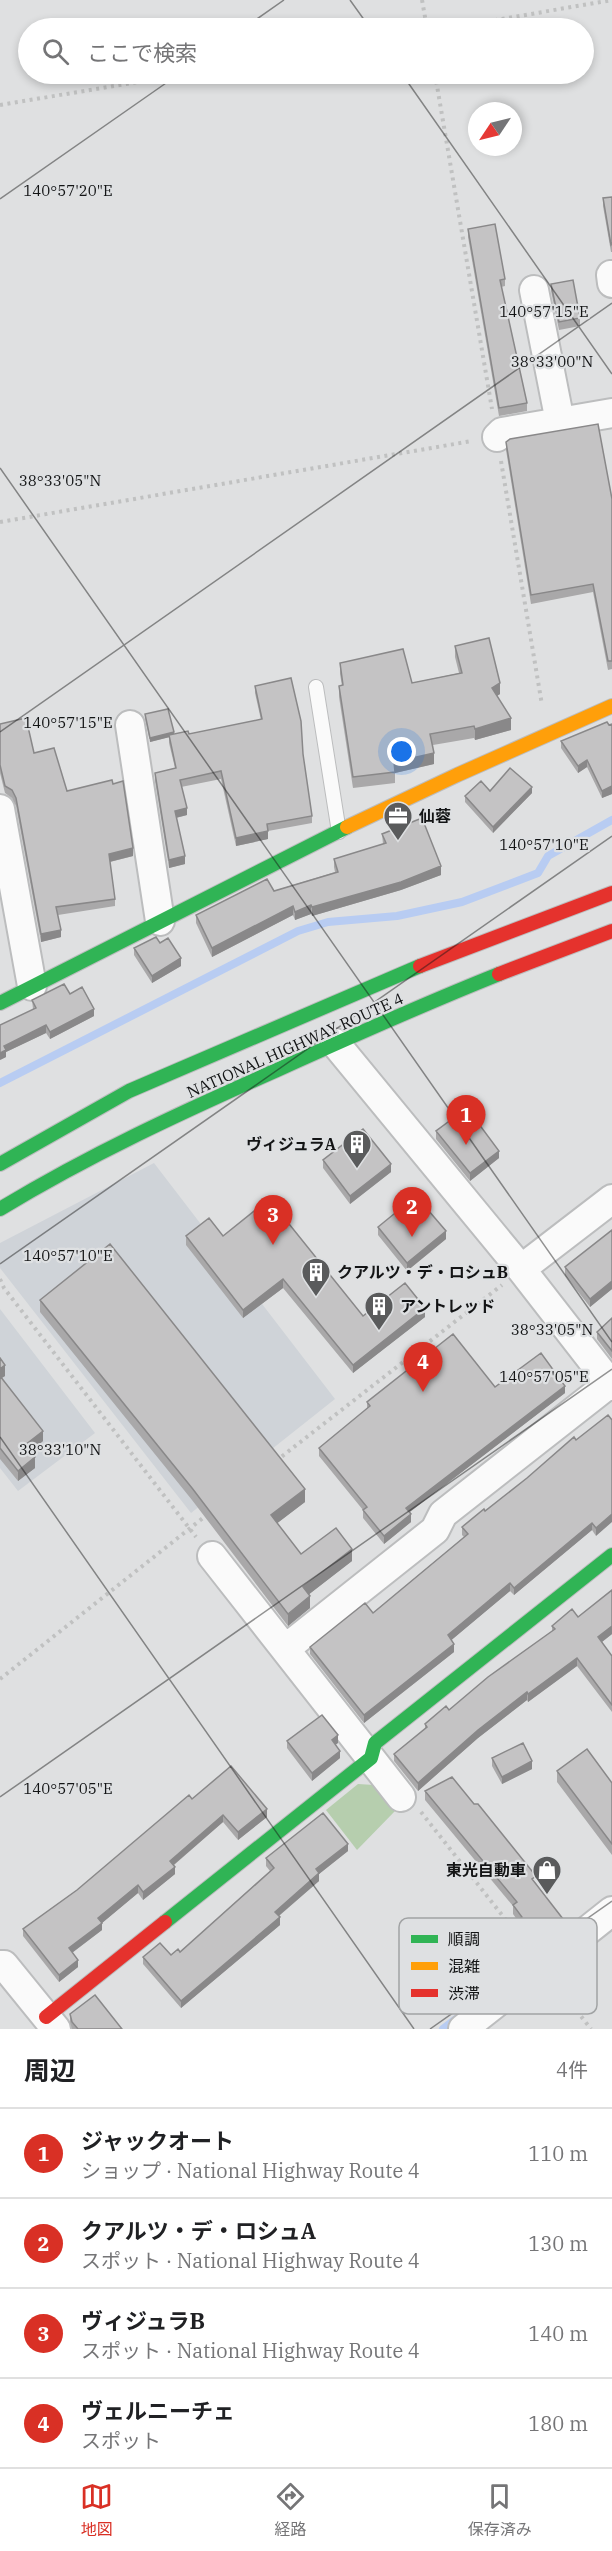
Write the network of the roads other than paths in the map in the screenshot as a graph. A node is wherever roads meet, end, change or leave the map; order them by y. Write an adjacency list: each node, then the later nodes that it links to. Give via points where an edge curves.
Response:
1 (534, 290): 3 (street)
2 (612, 413): 3 (street)
3 (560, 422): 4 (street, via 502,432)
4 (497, 437)
5 (316, 687): 9 (lane)
6 (612, 706): 9 (main road, via 548,732)
7 (130, 725): 11 (street)
8 (0, 809): 13 (street)
9 (339, 832): 11 (main road)
10 (612, 893): 16 (main road, NATIONAL HIGHWAY ROUTE 4, via 412,969 129,1090)
11 (160, 921): 13 (main road)
12 (612, 931): 15 (main road, NATIONAL HIGHWAY ROUTE 4)
13 (32, 987): 14 (main road)
14 (0, 1003)
15 (336, 1043): 18 (main road, NATIONAL HIGHWAY ROUTE 4, via 144,1129); 19 (street)
16 (0, 1164)
17 (612, 1199): 19 (street)
18 (0, 1209)
19 (521, 1269): 20 (street)
20 (611, 1384): 23 (street, via 443,1514 435,1530)
21 (612, 1555): 24 (main road, via 375,1743)
22 (212, 1556): 23 (street)
23 (285, 1649): 24 (street)
24 (371, 1758): 25 (street); 30 (main road)
25 (401, 1797)
26 (612, 1911): 27 (street)
27 (597, 1923)
28 (0, 1965): 30 (street, via 4,1965)
29 (482, 2014): 31 (street)
30 (51, 2023)
31 (463, 2029)

